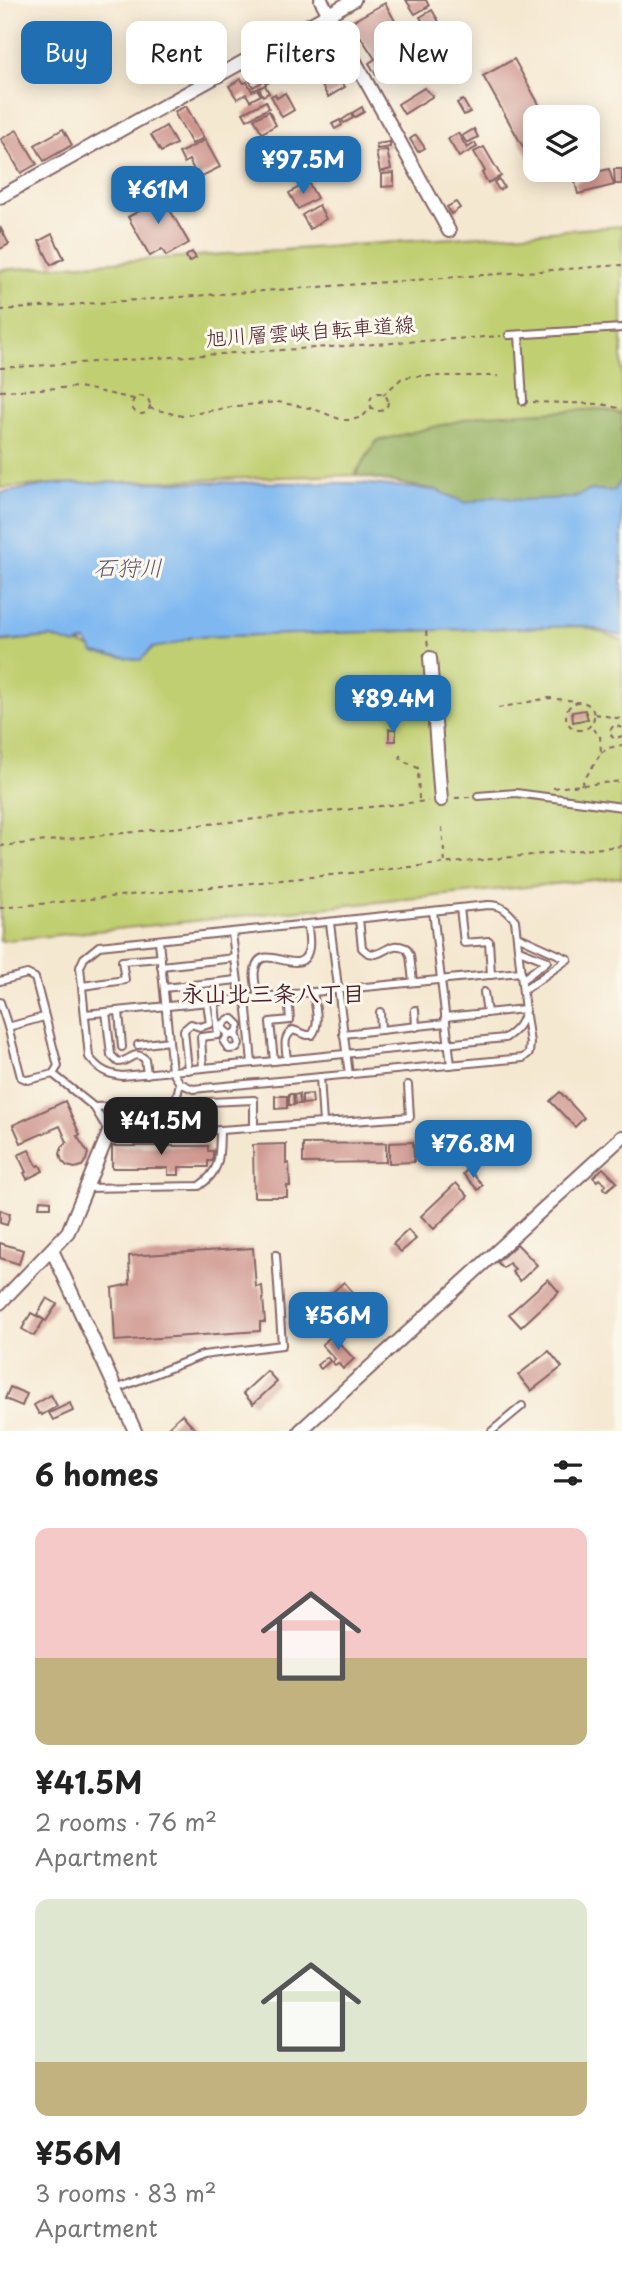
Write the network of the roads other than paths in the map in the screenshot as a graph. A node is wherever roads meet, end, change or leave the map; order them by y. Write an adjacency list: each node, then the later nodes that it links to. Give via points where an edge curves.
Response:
1 (321, 0): 3 (street)
2 (354, 0): 3 (street)
3 (328, 14): 4 (street); 5 (street)
4 (0, 197)
5 (449, 231)
6 (622, 328): 8 (lane)
7 (509, 335): 8 (lane)
8 (519, 335): 9 (lane)
9 (523, 401)
10 (430, 658): 12 (street)
11 (478, 796): 13 (lane, via 516,793)
12 (441, 800)
13 (622, 807)
14 (460, 908): 15 (lane); 20 (lane, via 498,905 515,920); 27 (lane, via 464,943 489,941)
15 (433, 911): 16 (lane); 29 (lane)
16 (359, 919): 17 (lane); 32 (lane, via 362,948 368,953 390,946 406,948)
17 (330, 923): 18 (lane); 35 (lane)
18 (308, 925): 19 (lane); 40 (lane, via 309,947 299,962 275,957 259,961 255,970)
19 (232, 933): 21 (lane); 24 (lane)
20 (517, 936): 22 (lane); 36 (lane, via 568,959)
21 (159, 941): 23 (lane); 33 (lane, via 99,946 80,967)
22 (519, 950): 26 (lane); 30 (lane, via 547,961)
23 (161, 958): 25 (lane); 33 (lane, via 122,961 125,981)
24 (235, 958): 25 (lane); 28 (lane)
25 (162, 966): 34 (lane)
26 (521, 972): 27 (lane); 30 (lane)
27 (491, 975): 29 (lane)
28 (237, 980): 34 (lane); 41 (lane)
29 (441, 980): 32 (lane); 55 (lane)
30 (522, 980): 36 (lane)
31 (0, 981): 53 (lane, via 27,974 35,978)
32 (413, 982): 35 (lane)
33 (82, 986): 52 (lane)
34 (164, 988): 45 (lane)
35 (339, 990): 37 (lane); 62 (lane)
36 (523, 991): 47 (lane)
37 (313, 992): 39 (lane); 69 (lane, via 316,1031 288,1034)
38 (484, 992): 51 (lane)
39 (288, 995): 40 (lane); 70 (lane, via 290,1020 270,1022)
40 (258, 998): 41 (lane)
41 (243, 999): 42 (lane); 71 (lane)
42 (228, 1001): 44 (lane); 54 (lane)
43 (0, 1002): 56 (lane)
44 (211, 1002): 45 (lane); 74 (lane, via 218,1035 201,1037); 75 (lane, via 210,1024 191,1024 184,1030)
45 (166, 1006): 48 (lane); 63 (lane)
46 (415, 1010): 57 (lane)
47 (525, 1010): 51 (lane); 64 (lane, via 522,1024 505,1038); 73 (lane, via 530,1043 523,1058)
48 (119, 1011): 49 (lane); 60 (lane)
49 (106, 1012): 52 (lane); 78 (lane, via 111,1055 118,1062 140,1055)
50 (380, 1012): 58 (lane)
51 (487, 1013): 55 (lane)
52 (85, 1014): 78 (lane, via 89,1057 96,1067 107,1074)
53 (44, 1017): 56 (lane); 77 (lane, via 58,1066)
54 (229, 1018): 61 (lane, via 223,1029); 61 (lane, via 239,1025)
55 (446, 1020): 57 (lane); 64 (lane)
56 (8, 1027): 77 (lane, via 20,1077 28,1080)
57 (416, 1027): 58 (lane)
58 (382, 1030): 62 (lane)
59 (131, 1032): 60 (lane)
60 (121, 1033): 66 (lane)
61 (231, 1034): 67 (lane, via 239,1044); 67 (lane, via 224,1042)
62 (343, 1034): 68 (lane)
63 (169, 1041): 65 (lane, via 149,1040); 76 (lane)
64 (448, 1044): 68 (lane); 73 (lane)
65 (138, 1045)
66 (122, 1047)
67 (233, 1049): 72 (lane)
68 (346, 1054): 69 (lane); 79 (lane)
69 (287, 1060): 70 (lane)
70 (274, 1061): 71 (lane)
71 (252, 1063): 72 (lane)
72 (234, 1065): 74 (lane)
73 (452, 1065): 79 (lane)
74 (204, 1068): 75 (lane)
75 (188, 1070): 76 (lane)
76 (172, 1071): 78 (lane); 81 (lane)
77 (53, 1074): 84 (lane)
78 (147, 1074)
79 (349, 1074): 80 (lane)
80 (320, 1077): 81 (lane, via 193,1090); 85 (lane)
81 (180, 1083): 83 (lane)
82 (408, 1085): 85 (lane, via 410,1117)
83 (175, 1104): 84 (lane); 86 (lane, via 254,1100)
84 (94, 1107): 88 (lane)
85 (323, 1123): 86 (lane)
86 (254, 1128): 87 (lane)
87 (220, 1130): 88 (lane); 90 (lane, via 219,1161 212,1177 199,1186)
88 (109, 1132): 90 (street)
89 (622, 1137): 97 (street)
90 (86, 1188): 91 (street, via 68,1232)
91 (51, 1250): 93 (street); 94 (street)
92 (276, 1255): 94 (lane, via 282,1345 203,1355)
93 (0, 1303)
94 (116, 1389): 96 (street)
95 (522, 1406): 98 (lane)
96 (135, 1431)
97 (300, 1431)
98 (492, 1431)

